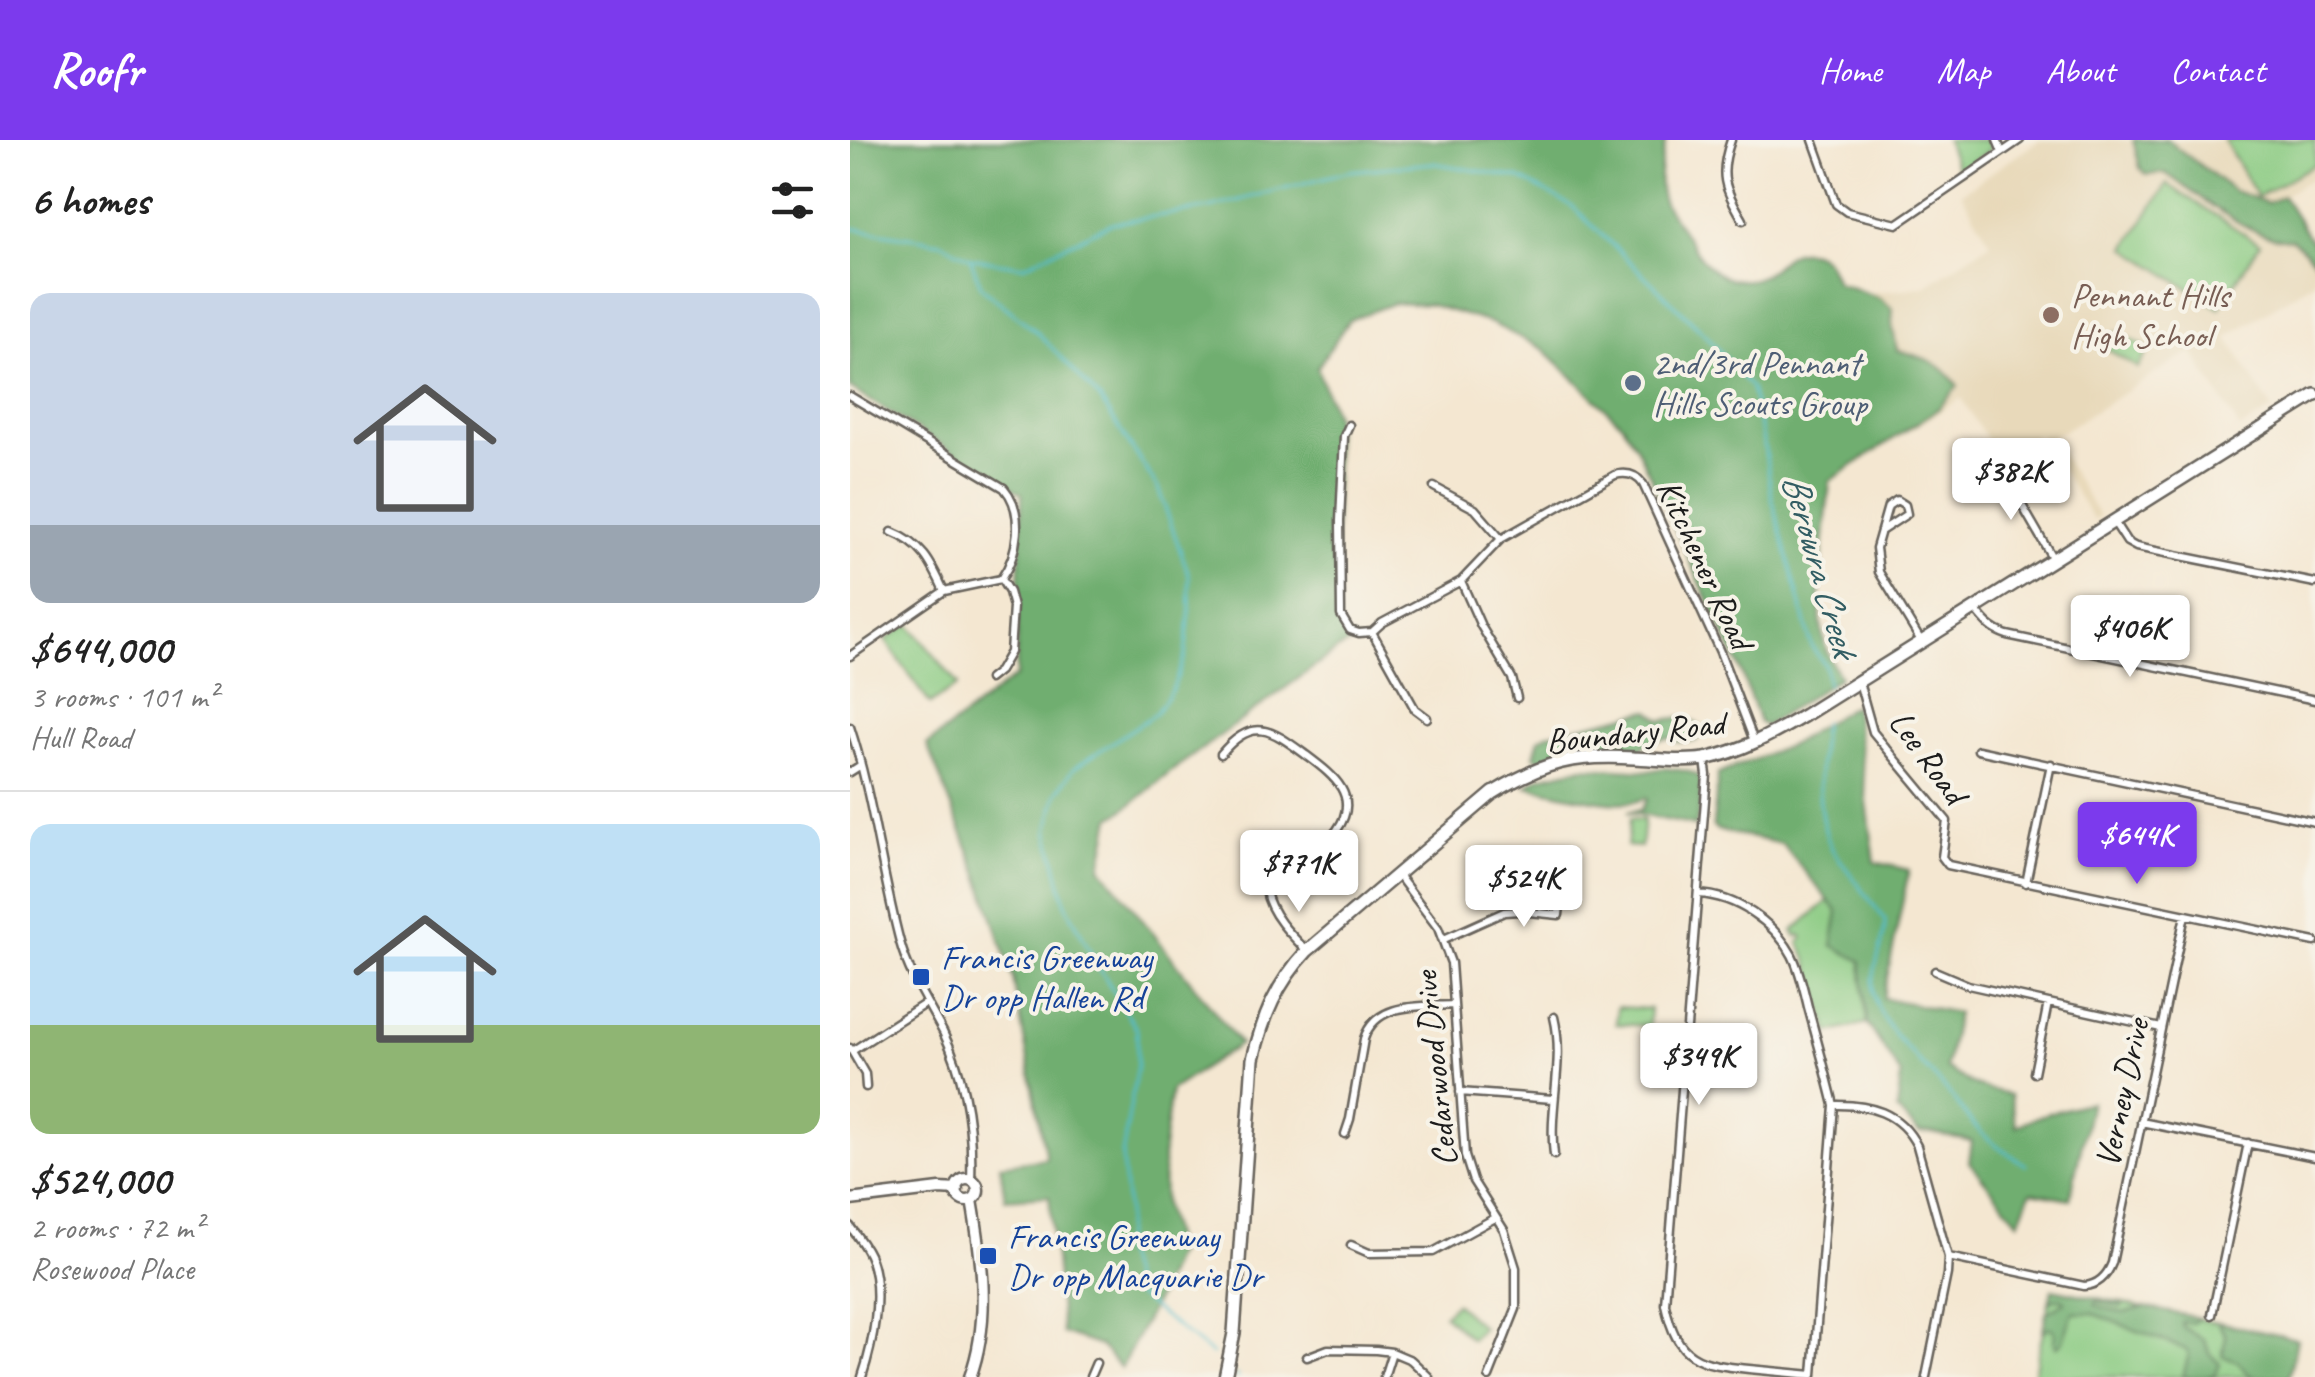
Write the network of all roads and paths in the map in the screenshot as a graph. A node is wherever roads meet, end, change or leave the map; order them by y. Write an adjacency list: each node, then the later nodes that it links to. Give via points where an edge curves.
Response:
1 (1731, 140): 6 (street, via 1723,180)
2 (1813, 140): 5 (street, via 1836,204 1898,224)
3 (1997, 140): 5 (street)
4 (2020, 140): 5 (street)
5 (2002, 152)
6 (1743, 220)
7 (2315, 395): 12 (main road, Boundary Road)
8 (850, 396): 17 (street, via 1012,497 1015,551)
9 (1349, 425): 22 (street, via 1341,615 1350,630)
10 (2001, 469): 16 (street)
11 (1434, 487): 15 (street, via 1474,509)
12 (2113, 521): 16 (main road, Boundary Road); 19 (street, via 2136,546)
13 (1881, 531): 13 (street, via 1888,506 1897,500 1908,514); 23 (street, via 1879,572)
14 (892, 532): 20 (street, via 916,545)
15 (1501, 539): 18 (street, Kitchener Road); 31 (street, Kitchener Road, via 1614,475 1639,479)
16 (2053, 559): 21 (main road, Boundary Road)
17 (1001, 579): 20 (street); 25 (street, via 1012,599 1010,652)
18 (1462, 581): 22 (street, Kitchener Road); 27 (street)
19 (2315, 583)
20 (944, 591): 24 (street)
21 (1974, 608): 23 (main road, Boundary Road); 28 (street, via 2007,636)
22 (1372, 632): 29 (street, via 1415,709)
23 (1921, 642): 26 (main road, Boundary Road)
24 (850, 656)
25 (989, 679)
26 (1859, 680): 31 (main road, Boundary Road); 40 (street, Lee Road, via 1873,732 1947,821 1944,862)
27 (1517, 698)
28 (2315, 700)
29 (1427, 718)
30 (850, 727): 36 (street)
31 (1755, 742): 34 (main road, Boundary Road)
32 (1978, 750): 35 (street)
33 (1221, 754): 46 (street, via 1246,732 1274,733 1332,775 1345,795 1337,830 1266,890)
34 (1705, 758): 39 (main road, Boundary Road, via 1579,758 1533,770 1493,794); 41 (street)
35 (2051, 764): 38 (street); 40 (street)
36 (860, 765): 37 (street); 48 (street, via 900,943)
37 (850, 772)
38 (2315, 822)
39 (1398, 875): 44 (street, Cedarwood Drive); 46 (main road, Boundary Road)
40 (2026, 883): 43 (street)
41 (1698, 894): 58 (street, via 1754,915 1786,946 1797,965); 76 (street, via 1666,1304 1670,1327 1683,1348 1708,1364)
42 (1561, 897): 44 (street, via 1559,915 1504,912)
43 (2186, 915): 45 (street); 52 (street, Verney Drive)
44 (1444, 939): 50 (street, Cedarwood Drive)
45 (2315, 942)
46 (1306, 951): 80 (main road, Boundary Road, via 1269,1006 1253,1059 1234,1334)
47 (1934, 971): 49 (street)
48 (926, 1003): 53 (street); 64 (street, via 960,1076)
49 (2048, 1004): 52 (street); 54 (street)
50 (1453, 1005): 56 (street, Cedarwood Drive); 60 (street, via 1390,1010 1368,1026)
51 (1554, 1017): 57 (street)
52 (2161, 1028): 59 (street, Verney Drive)
53 (851, 1049): 55 (street)
54 (2034, 1073)
55 (866, 1088)
56 (1460, 1092): 57 (street); 68 (street, Cedarwood Drive, via 1464,1156)
57 (1554, 1099): 62 (street)
58 (1834, 1105): 71 (street, via 1886,1112 1910,1133); 76 (street)
59 (2141, 1122): 61 (street); 71 (street, Verney Drive, via 2112,1263 2095,1283)
60 (1345, 1134)
61 (2248, 1143): 63 (street); 72 (street)
62 (1554, 1155)
63 (2315, 1158)
64 (972, 1180): 65 (main road); 67 (main road, via 978,1190)
65 (957, 1190): 66 (main road); 67 (main road)
66 (850, 1200)
67 (972, 1200): 78 (main road, via 984,1302)
68 (1495, 1218): 70 (street, via 1434,1252 1369,1252); 83 (street, Cedarwood Drive, via 1516,1268 1516,1309)
69 (850, 1226): 77 (street, via 876,1280)
70 (1350, 1245)
71 (1948, 1257): 84 (street)
72 (2212, 1314)
73 (1392, 1352): 74 (street, via 1328,1349); 81 (street); 82 (street)
74 (1308, 1357)
75 (1096, 1363): 79 (street)
76 (1813, 1376)
77 (862, 1377)
78 (970, 1377)
79 (1090, 1377)
80 (1225, 1377)
81 (1384, 1377)
82 (1428, 1377)
83 (1490, 1377)
84 (1926, 1377)

